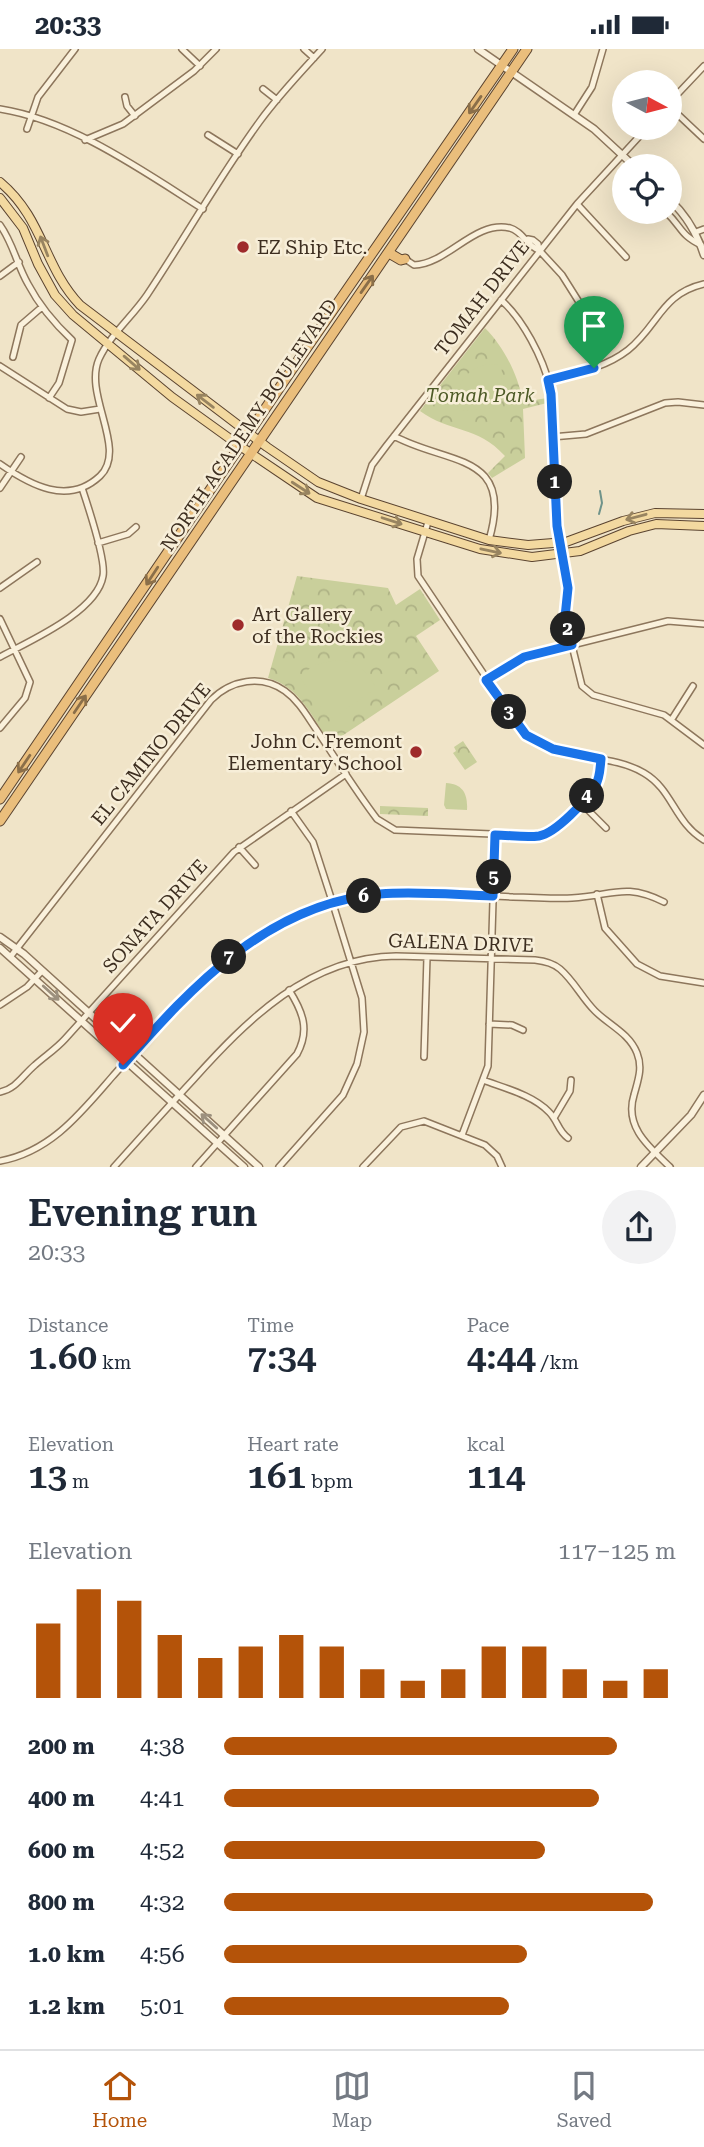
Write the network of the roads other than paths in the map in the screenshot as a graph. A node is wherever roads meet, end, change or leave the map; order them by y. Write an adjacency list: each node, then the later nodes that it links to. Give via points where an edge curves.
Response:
1 (75, 49): 21 (street, via 38,97)
2 (182, 49): 11 (street)
3 (216, 49): 11 (street)
4 (304, 49): 10 (street)
5 (322, 49): 10 (street)
6 (478, 49): 12 (street)
7 (513, 49): 12 (highway, NORTH ACADEMY BOULEVARD)
8 (527, 49): 14 (highway, NORTH ACADEMY BOULEVARD)
9 (603, 49): 20 (street, via 592,87)
10 (314, 58): 18 (street)
11 (200, 66): 22 (street)
12 (502, 66): 14 (street); 62 (highway, NORTH ACADEMY BOULEVARD, one-way to 62)
13 (704, 66): 16 (street)
14 (511, 72): 20 (street); 43 (highway, NORTH ACADEMY BOULEVARD)
15 (263, 89): 18 (street)
16 (682, 91)
17 (125, 97): 22 (street)
18 (277, 100): 29 (street)
19 (0, 109): 21 (street)
20 (574, 115): 30 (street)
21 (31, 116): 24 (street); 27 (street)
22 (135, 116): 27 (street, via 112,131)
23 (682, 117): 26 (street)
24 (27, 129)
25 (208, 135): 29 (street)
26 (704, 139)
27 (85, 140): 36 (street)
28 (636, 140): 31 (street, TOMAH DRIVE)
29 (238, 154): 36 (street)
30 (621, 154)
31 (623, 154)
32 (612, 166): 35 (street, TOMAH DRIVE)
33 (0, 182): 54 (main road, one-way to 33, via 66,290 32,218)
34 (0, 198): 55 (main road, via 23,228 55,295)
35 (578, 204): 44 (street, TOMAH DRIVE); 46 (street)
36 (204, 209): 54 (street)
37 (682, 213): 41 (street)
38 (677, 224): 42 (street, via 685,238)
39 (0, 225): 48 (street)
40 (704, 229): 41 (street)
41 (696, 232): 42 (street)
42 (701, 244): 45 (street)
43 (391, 250): 47 (highway); 65 (highway, NORTH ACADEMY BOULEVARD, one-way to 43)
44 (539, 250): 47 (street, via 538,244 516,230 493,228 428,262 414,265); 51 (street, TOMAH DRIVE); 52 (street)
45 (704, 255)
46 (626, 257)
47 (405, 259)
48 (19, 262): 49 (street); 53 (street)
49 (0, 276)
50 (704, 284): 58 (street, via 675,296 637,342 617,358)
51 (501, 300): 58 (street, via 521,323); 63 (street, TOMAH DRIVE)
52 (579, 302)
53 (42, 307): 56 (street, via 21,325); 59 (street, via 72,340 59,383)
54 (116, 334): 55 (street); 62 (main road, one-way to 54)
55 (109, 343): 61 (street, via 94,377); 66 (main road, one-way to 66, via 172,397)
56 (13, 357)
57 (0, 366): 59 (street)
58 (548, 380): 64 (street)
59 (49, 398): 61 (street, via 78,412)
60 (704, 405): 64 (street, via 665,403 586,434)
61 (100, 409): 72 (street, via 110,459 101,475)
62 (248, 433): 65 (main road); 66 (highway, NORTH ACADEMY BOULEVARD)
63 (394, 436): 73 (street, TOMAH DRIVE, via 372,465); 79 (street, via 461,460 482,473 495,505)
64 (552, 437): 81 (street)
65 (260, 442): 67 (highway, NORTH ACADEMY BOULEVARD); 73 (main road, via 318,482)
66 (240, 446): 67 (main road); 101 (highway, NORTH ACADEMY BOULEVARD, one-way to 101)
67 (251, 454): 78 (main road, one-way to 78, via 317,498); 104 (highway, NORTH ACADEMY BOULEVARD, one-way to 67)
68 (21, 457): 70 (street)
69 (0, 464): 70 (street)
70 (12, 472): 71 (street); 72 (street, via 43,488 59,492)
71 (0, 488)
72 (79, 489): 80 (street)
73 (361, 499): 75 (main road)
74 (704, 514): 81 (main road, one-way to 81, via 646,515)
75 (428, 521): 78 (street); 79 (main road)
76 (704, 526): 82 (main road, via 656,524)
77 (136, 527): 80 (street)
78 (425, 532): 82 (main road, one-way to 82, via 502,554); 92 (street, via 416,565 418,576)
79 (489, 540): 81 (main road)
80 (98, 543): 90 (street, via 104,569 95,594 65,625)
81 (560, 544): 82 (street)
82 (562, 555): 89 (street, via 568,588 565,617)
83 (37, 562): 84 (street)
84 (0, 587)
85 (0, 619): 90 (street)
86 (704, 624): 87 (street, via 668,621)
87 (638, 629): 88 (street); 89 (street)
88 (640, 636)
89 (572, 645): 92 (street, via 524,657); 94 (street, via 586,692)
90 (15, 649): 91 (street); 96 (street, via 30,687)
91 (0, 657)
92 (486, 680): 97 (street)
93 (693, 687): 94 (street)
94 (672, 719): 98 (street)
95 (528, 725): 97 (street)
96 (0, 728)
97 (522, 731): 99 (street, via 553,749)
98 (704, 745)
99 (601, 759): 102 (street, via 596,784); 109 (street, via 650,777 666,793 681,821)
100 (346, 774): 103 (street, SONATA DRIVE); 105 (street, EL CAMINO DRIVE); 118 (street, EL CAMINO DRIVE, via 287,692 260,681 229,687 206,705)
101 (0, 800)
102 (581, 803): 106 (street); 108 (street, via 546,834)
103 (292, 811): 110 (street, SONATA DRIVE); 115 (street, via 313,842)
104 (0, 821)
105 (385, 826): 107 (street); 108 (street, via 399,831)
106 (606, 828)
107 (380, 834)
108 (495, 835): 113 (street)
109 (704, 840)
110 (239, 847): 111 (street); 128 (street, SONATA DRIVE)
111 (255, 865)
112 (597, 894): 113 (street, via 572,898); 114 (street, via 631,890); 125 (street, via 605,928 637,964 660,976)
113 (493, 896): 115 (street, via 380,894); 121 (street)
114 (664, 902)
115 (333, 904): 122 (street); 133 (street, via 263,934 219,964)
116 (0, 937): 118 (street)
117 (0, 948): 119 (street)
118 (16, 949): 119 (street, EL CAMINO DRIVE); 123 (street)
119 (11, 956): 124 (street)
120 (427, 957): 121 (street, GALENA DRIVE); 122 (street, GALENA DRIVE, via 379,956); 135 (street)
121 (491, 959): 130 (street); 134 (street, GALENA DRIVE, via 535,960 559,968 595,1011 629,1039)
122 (351, 962): 126 (street, GALENA DRIVE); 156 (street, via 364,1021 358,1064 343,1095)
123 (41, 971): 124 (street); 128 (street)
124 (35, 978): 127 (street); 129 (street, one-way to 129)
125 (704, 983)
126 (289, 990): 140 (street, GALENA DRIVE, via 244,1025); 146 (street, via 304,1020 301,1046)
127 (0, 1005)
128 (88, 1013): 129 (street, SONATA DRIVE); 133 (street)
129 (81, 1020): 136 (street); 139 (street, SONATA DRIVE, via 17,1084)
130 (489, 1024): 131 (street); 137 (street)
131 (523, 1030)
132 (646, 1052): 134 (street)
133 (134, 1053): 136 (street); 140 (street)
134 (638, 1055): 150 (street, via 640,1072 631,1116 636,1132)
135 (424, 1057)
136 (127, 1061): 142 (street); 151 (street, via 52,1140)
137 (483, 1080): 145 (street, via 524,1096); 147 (street)
138 (571, 1080): 145 (street, via 570,1091)
139 (0, 1093)
140 (179, 1095): 142 (street, GALENA DRIVE); 146 (street, one-way to 140)
141 (704, 1095): 143 (street)
142 (173, 1102): 149 (street); 152 (street, GALENA DRIVE)
143 (697, 1108): 144 (street); 150 (street)
144 (704, 1113)
145 (554, 1118): 148 (street, via 560,1133)
146 (225, 1135): 149 (street); 155 (street)
147 (462, 1135): 157 (street, via 424,1121 406,1124); 158 (street, via 491,1150)
148 (568, 1138)
149 (218, 1143): 153 (street); 154 (street)
150 (655, 1153): 159 (street); 160 (street)
151 (0, 1161)
152 (114, 1167)
153 (196, 1167)
154 (244, 1167)
155 (259, 1167)
156 (279, 1167)
157 (363, 1167)
158 (502, 1167)
159 (641, 1167)
160 (670, 1167)

